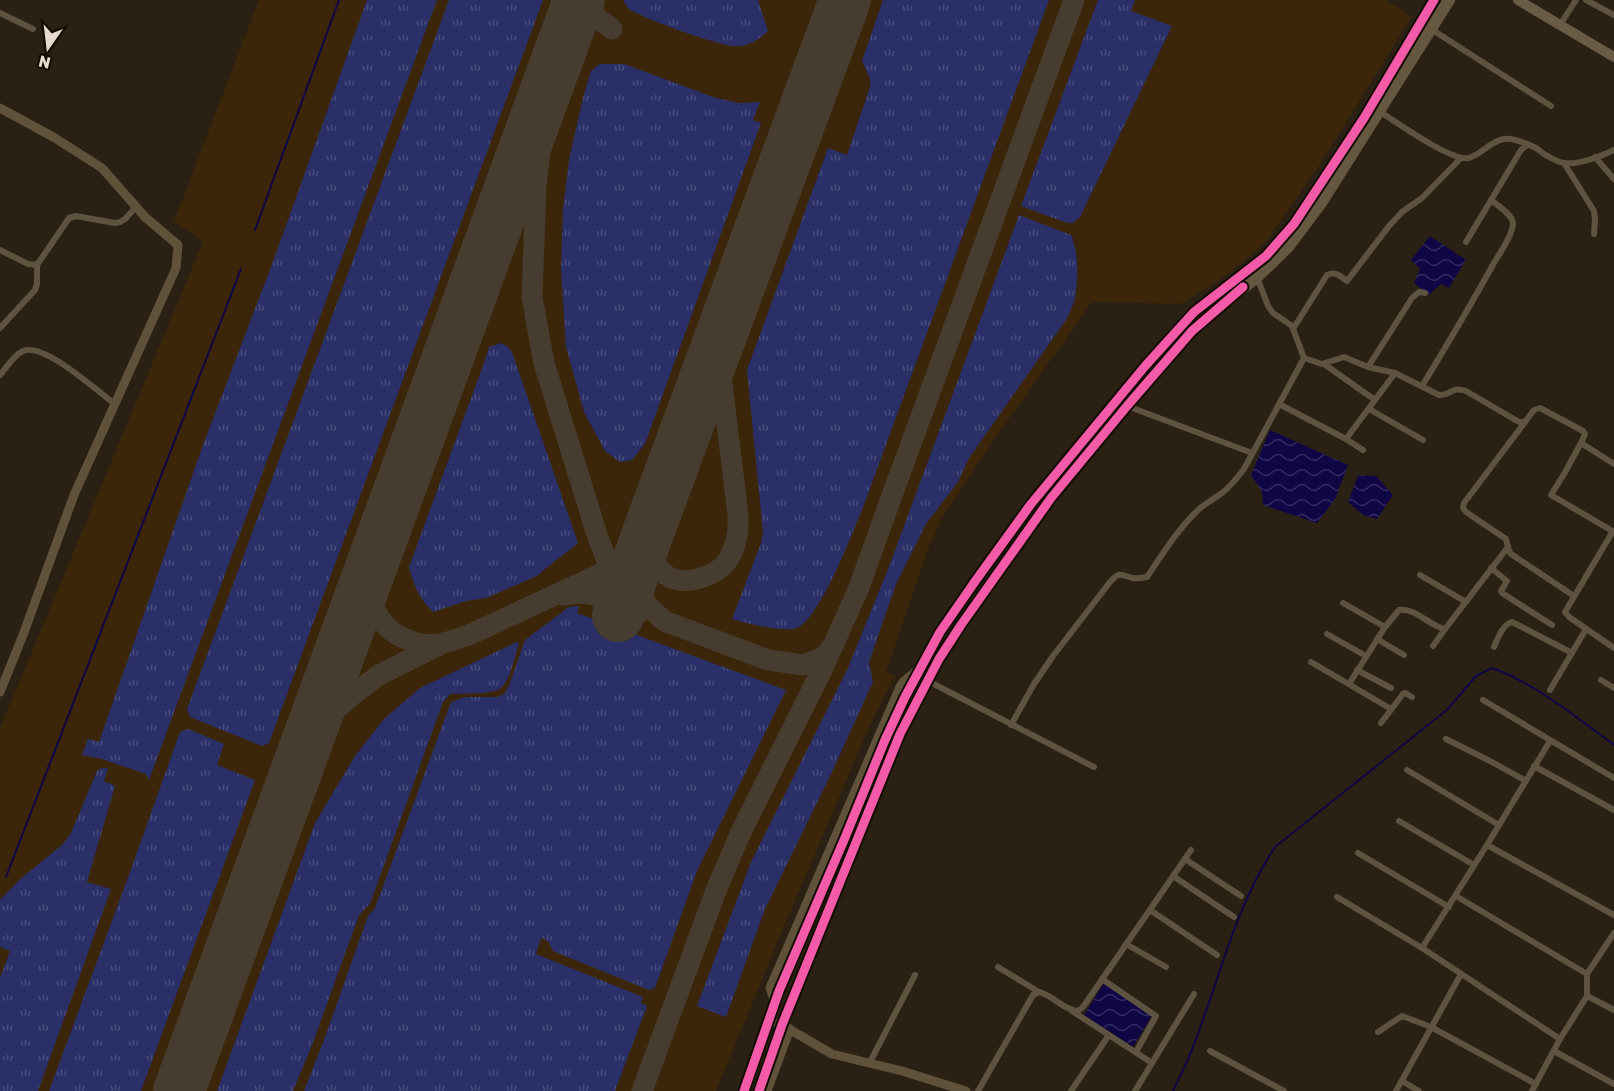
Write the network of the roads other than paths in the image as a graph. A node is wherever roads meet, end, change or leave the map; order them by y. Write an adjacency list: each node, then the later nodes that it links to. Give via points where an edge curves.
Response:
1 (1434, 0): 121 (highway, via 1364,118 1294,224 1266,256 1194,312 1119,397 1066,460 955,609 885,740)
2 (1449, 0): 10 (highway)
3 (1518, 0): 8 (main road)
4 (1576, 0): 8 (street)
5 (1586, 0): 7 (street)
6 (0, 13): 9 (street)
7 (1614, 15)
8 (1560, 25): 11 (main road)
9 (33, 29)
10 (1431, 29): 12 (street); 14 (highway)
11 (1614, 57)
12 (1551, 106)
13 (0, 108): 22 (street, via 102,168)
14 (1379, 111): 17 (street); 27 (highway, via 1321,204 1288,247)
15 (1527, 145): 17 (street, via 1504,139 1470,158); 19 (street); 21 (street)
16 (1614, 150): 18 (street)
17 (1461, 158): 30 (street, via 1422,198 1402,212 1347,280 1338,274 1327,275)
18 (1595, 158): 19 (street); 20 (street)
19 (1564, 163): 23 (street, via 1594,211)
20 (1614, 179)
21 (1491, 200): 24 (street); 36 (street, via 1513,222 1508,239)
22 (136, 207): 26 (street, via 115,223 69,218); 38 (street, via 178,244 176,268)
23 (1594, 234)
24 (1466, 242)
25 (0, 250): 26 (street)
26 (37, 265): 29 (street, via 34,290)
27 (1257, 277): 30 (street, via 1268,306); 40 (highway, via 1192,331)
28 (1425, 292): 33 (street, via 1412,298)
29 (0, 328)
30 (1293, 329): 31 (street)
31 (1304, 358): 32 (street); 39 (street)
32 (1324, 363): 33 (street, via 1344,357); 37 (street)
33 (1368, 367): 34 (street)
34 (1395, 373): 36 (street); 37 (street)
35 (0, 375): 38 (street, via 18,354 37,350)
36 (1422, 386): 42 (street, via 1443,396 1453,389 1466,391 1515,421)
37 (1375, 400): 41 (street)
38 (115, 404): 76 (street, via 75,495)
39 (1279, 404): 43 (street); 47 (street)
40 (1127, 406): 47 (street); 71 (highway, via 1051,498 961,625)
41 (1369, 409): 43 (street); 44 (street)
42 (1525, 422): 45 (street, via 1540,408 1583,431); 50 (street, via 1463,507 1504,537)
43 (1346, 439): 46 (street)
44 (1424, 440)
45 (1581, 443): 48 (street); 49 (street, via 1551,495)
46 (1363, 450)
47 (1252, 453): 81 (street, via 1235,481 1188,521 1147,577 1116,575 1047,665)
48 (1614, 464)
49 (1613, 532): 53 (street)
50 (1508, 547): 51 (street); 53 (street, via 1511,554)
51 (1491, 568): 54 (street); 56 (street, via 1507,580 1501,592)
52 (1420, 574): 54 (street)
53 (1574, 596): 59 (street, via 1566,614)
54 (1466, 602): 58 (street)
55 (1343, 603): 57 (street)
56 (1552, 625)
57 (1385, 627): 58 (street, via 1401,609); 61 (street)
58 (1445, 629): 62 (street)
59 (1586, 629): 64 (street); 65 (street)
60 (1327, 634): 67 (street)
61 (1377, 639): 66 (street); 67 (street)
62 (1433, 646)
63 (1494, 647): 65 (street, via 1505,625 1512,621)
64 (1614, 648)
65 (1572, 653): 75 (street)
66 (1404, 655)
67 (1366, 656): 69 (street)
68 (1311, 662): 72 (street)
69 (1357, 670): 72 (street); 73 (street)
70 (1601, 680): 74 (street)
71 (927, 681): 81 (street); 122 (highway, via 900,734)
72 (1349, 684): 79 (street)
73 (1391, 688)
74 (1614, 688)
75 (1550, 690)
76 (0, 692)
77 (1412, 697): 79 (street, via 1402,694)
78 (1482, 700): 83 (street)
79 (1391, 709): 80 (street)
80 (1381, 723)
81 (1011, 725): 85 (street)
82 (1446, 739): 88 (street)
83 (1550, 741): 84 (street); 87 (street)
84 (1534, 766): 88 (street); 89 (street)
85 (1094, 767)
86 (1407, 770): 91 (street)
87 (1614, 778)
88 (1526, 781): 91 (street)
89 (1614, 810)
90 (1399, 821): 96 (street)
91 (1499, 825): 92 (street)
92 (1487, 845): 96 (street); 103 (street)
93 (1191, 850): 95 (street)
94 (1358, 854): 101 (street)
95 (1185, 860): 97 (street); 98 (street)
96 (1474, 865): 99 (street)
97 (1173, 876): 102 (street); 104 (street)
98 (1241, 896)
99 (1456, 896): 101 (street); 113 (street)
100 (1337, 897): 108 (street)
101 (1449, 907): 108 (street)
102 (1150, 910): 107 (street); 109 (street)
103 (1614, 915)
104 (1234, 916)
105 (1614, 933): 106 (street)
106 (1612, 941): 113 (street)
107 (1126, 944): 111 (street); 115 (street)
108 (1422, 948): 112 (street)
109 (1217, 955)
110 (998, 967): 116 (street)
111 (1166, 967)
112 (1461, 974): 123 (street); 126 (street)
113 (1587, 974): 118 (street)
114 (915, 975): 130 (street)
115 (1102, 980): 119 (street, via 1083,1007); 129 (street, via 1156,1016)
116 (1039, 992): 119 (street); 139 (street, via 1033,995)
117 (1194, 994): 131 (street)
118 (1587, 996): 120 (street); 126 (street)
119 (1071, 1010): 125 (street)
120 (1614, 1010)
121 (768, 1020): 122 (street); 136 (highway)
122 (786, 1027): 130 (street, via 832,1054); 137 (highway); 138 (street)
123 (1431, 1027): 124 (street, via 1402,1016); 132 (street); 133 (street)
124 (1377, 1032)
125 (1109, 1035): 129 (street); 140 (street)
126 (1560, 1039): 128 (street)
127 (1210, 1051): 142 (street)
128 (1554, 1051): 133 (street); 134 (street)
129 (1136, 1052): 131 (street)
130 (870, 1062): 135 (street)
131 (1152, 1063): 141 (street)
132 (1402, 1081): 143 (street); 144 (street)
133 (1536, 1084): 145 (street)
134 (1614, 1084)
135 (960, 1090)
136 (744, 1091)
137 (759, 1091)
138 (767, 1091)
139 (978, 1091)
140 (1071, 1091)
141 (1135, 1091)
142 (1284, 1091)
143 (1396, 1091)
144 (1419, 1091)
145 (1532, 1091)

